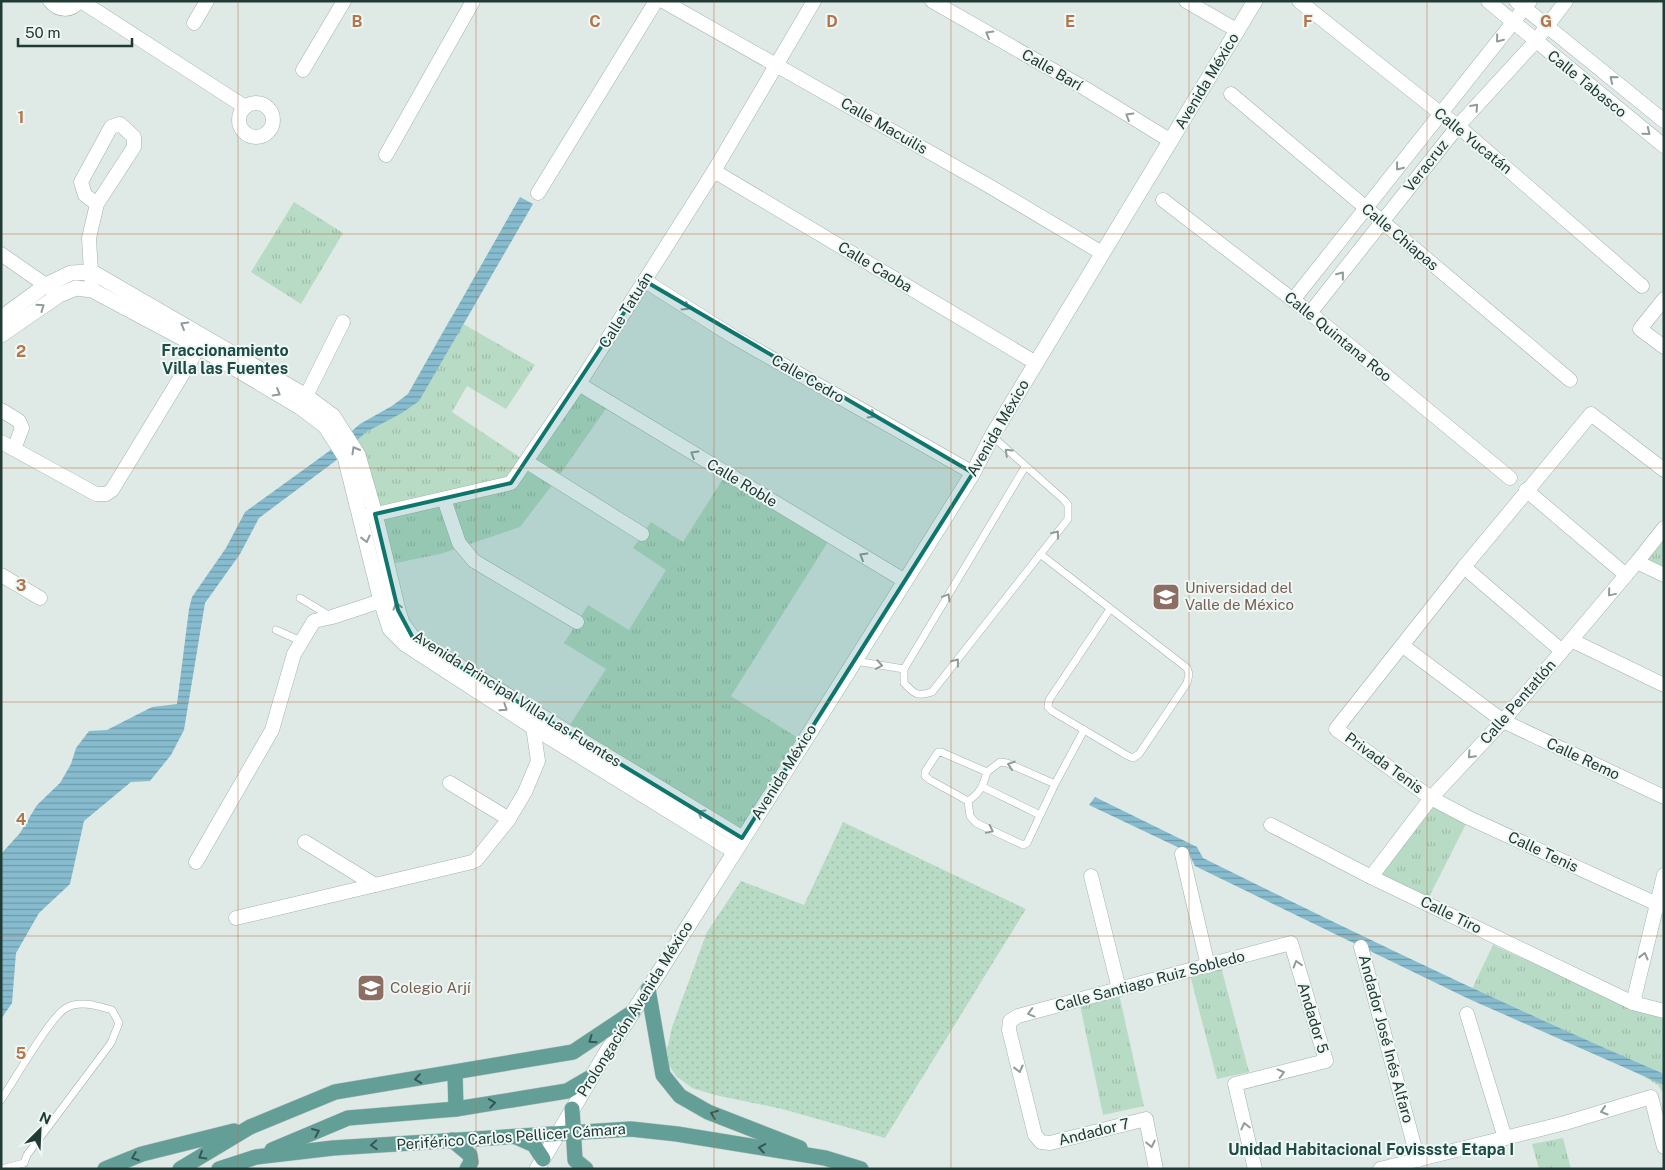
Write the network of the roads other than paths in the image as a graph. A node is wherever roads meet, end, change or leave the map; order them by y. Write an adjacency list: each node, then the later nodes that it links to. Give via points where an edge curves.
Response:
1 (50, 1): 2 (street, via 63,9 69,9)
2 (80, 1): 24 (street)
3 (207, 1): 16 (street)
4 (344, 1): 22 (street)
5 (473, 1): 30 (street)
6 (656, 1): 32 (street)
7 (663, 1): 21 (street, Calle Macuilis)
8 (814, 1): 21 (street, Calle Tatuán)
9 (932, 1): 28 (street, Calle Barí, one-way to 9)
10 (1186, 1): 19 (street)
11 (1255, 1): 19 (street, Avenida México)
12 (1300, 1): 25 (street, Calle Yucatán)
13 (1488, 1): 17 (street, Calle Tabasco)
14 (1566, 1): 18 (street, Veracruz)
15 (1524, 4): 17 (street, Veracruz); 18 (street, Calle Tabasco)
16 (194, 22)
17 (1513, 22): 20 (street, Calle Tabasco); 25 (street, Veracruz, one-way to 25)
18 (1548, 25): 20 (street, Veracruz); 26 (street, Calle Tabasco, one-way to 18)
19 (1238, 31): 28 (street, Avenida México)
20 (1535, 42): 27 (street, Veracruz, one-way to 20); 29 (street, Calle Tabasco, one-way to 29)
21 (778, 65): 31 (street, Calle Tatuán); 37 (street, Calle Macuilis)
22 (303, 70)
23 (1231, 94): 35 (street, Calle Chiapas)
24 (245, 107)
25 (1440, 114): 27 (street, Calle Yucatán); 35 (street, Veracruz, one-way to 35)
26 (1664, 121)
27 (1458, 126): 36 (street, Veracruz); 43 (street, Calle Yucatán)
28 (1171, 141): 37 (street, Avenida México)
29 (1664, 146)
30 (386, 155)
31 (714, 171): 41 (street, Calle Tatuán); 54 (street, Calle Caoba)
32 (538, 193)
33 (1163, 200): 46 (street, Calle Quintana Roo)
34 (97, 204): 34 (street, via 85,194 81,182 111,127 120,124 134,137 134,147); 40 (street, via 89,238)
35 (1366, 209): 36 (street, Calle Chiapas); 46 (street, Veracruz)
36 (1383, 222): 48 (street, Veracruz, one-way to 36); 55 (street, Calle Chiapas)
37 (1102, 253): 54 (street, Avenida México)
38 (1, 254): 39 (street)
39 (7, 265): 42 (street)
40 (92, 272): 42 (street, via 71,273); 44 (street); 57 (street, Avenida Principal Villa Las Fuentes, one-way to 40)
41 (645, 281): 56 (street, Calle Tatuán); 65 (street, Calle Cedro, one-way to 65, via 734,337)
42 (46, 285): 45 (street); 49 (street)
43 (1642, 286)
44 (92, 290): 45 (street, via 76,288); 52 (street, Avenida Principal Villa Las Fuentes)
45 (59, 295): 51 (street, one-way to 45)
46 (1293, 300): 48 (street, Calle Quintana Roo)
47 (1664, 300): 53 (street, via 1640,329)
48 (1310, 313): 66 (street, Calle Quintana Roo)
49 (1, 318)
50 (343, 322): 57 (street)
51 (1, 335)
52 (199, 347): 57 (street, Avenida Principal Villa Las Fuentes, one-way to 57); 61 (street, via 112,490 106,494 96,494)
53 (1664, 347)
54 (1036, 363): 59 (street, Avenida México)
55 (1570, 380)
56 (579, 384): 62 (street, Calle Tatuán); 78 (street, Calle Roble, one-way to 56)
57 (303, 401): 69 (street, Avenida Principal Villa Las Fuentes, via 325,426 345,457)
58 (1, 410): 61 (street, via 19,421 22,428)
59 (992, 436): 63 (lane, one-way to 59); 65 (street, Avenida México)
60 (1, 442): 61 (street)
61 (14, 449)
62 (527, 462): 68 (street, Calle Tatuán, via 511,483); 71 (street)
63 (1025, 467): 72 (lane, one-way to 63, via 1068,519 1068,505); 90 (lane, one-way to 63)
64 (1664, 470): 67 (street, via 1591,414)
65 (973, 474): 78 (street, Avenida México)
66 (1510, 478)
67 (1526, 490): 74 (street); 76 (street)
68 (444, 498): 69 (street, Calle Tatuán); 84 (street, via 459,543 474,561)
69 (368, 516): 81 (street, Avenida Principal Villa Las Fuentes, one-way to 81); 106 (street, Avenida Principal Villa Las Fuentes, one-way to 69, via 413,638 402,623)
70 (1664, 528): 73 (street, Calle Pentatlón)
71 (642, 534)
72 (1040, 554): 82 (lane); 90 (lane, one-way to 72, via 904,683 912,692 922,695 932,692)
73 (1637, 562): 76 (street, Calle Pentatlón); 77 (street)
74 (1464, 567): 87 (street); 88 (street)
75 (1, 575): 79 (street)
76 (1626, 575): 88 (street, Calle Pentatlón, one-way to 88)
77 (1664, 575)
78 (905, 581): 89 (street, Avenida México)
79 (40, 598)
80 (300, 598): 83 (lane)
81 (382, 602): 83 (street); 93 (street, Avenida Principal Villa Las Fuentes, one-way to 93, via 390,629 405,644)
82 (1110, 609): 94 (lane, via 1048,700 1052,711); 94 (lane, via 1187,668 1189,674 1182,691 1133,758)
83 (332, 617): 86 (street, via 314,620)
84 (577, 622)
85 (276, 630): 86 (lane)
86 (301, 641): 108 (street, via 294,654 272,730)
87 (1404, 646): 92 (street, Calle Remo); 100 (street, Privada Tenis, via 1336,729)
88 (1566, 646): 91 (street); 92 (street, Calle Pentatlón)
89 (854, 661): 90 (lane, one-way to 90); 106 (street, Avenida México)
90 (904, 669)
91 (1664, 685)
92 (1503, 721): 99 (street, Calle Remo); 100 (street, Calle Pentatlón, one-way to 100)
93 (533, 727): 103 (street, via 538,761); 106 (street, Avenida Principal Villa Las Fuentes)
94 (1084, 730): 97 (lane)
95 (987, 772): 97 (lane, one-way to 95, via 1007,763 1000,762); 98 (lane); 101 (lane, via 945,752 938,752 925,776)
96 (450, 783): 103 (street)
97 (1055, 784): 102 (lane)
98 (983, 787): 101 (lane); 102 (lane)
99 (1664, 797)
100 (1431, 798): 111 (street, Calle Pentatlón); 113 (street, Calle Tenis)
101 (968, 801): 102 (lane, one-way to 102, via 970,816 976,823 1023,845 1028,843)
102 (1040, 815)
103 (509, 819): 112 (street, via 472,862)
104 (1271, 825): 111 (street, Calle Tiro)
105 (305, 842): 112 (street)
106 (738, 844): 118 (street, Prolongación Avenida México)
107 (1182, 854): 117 (street)
108 (196, 862)
109 (1664, 875): 113 (street)
110 (1091, 876): 119 (street)
111 (1371, 877): 120 (street, Calle Tiro)
112 (375, 885): 114 (street)
113 (1660, 905): 120 (street, one-way to 113)
114 (236, 918)
115 (1291, 944): 117 (street, Calle Santiago Ruiz Sobledo); 151 (street, Andador 5, one-way to 115, via 1235,1084 1326,1061)
116 (1361, 947): 139 (street, Andador José Inés Alfaro)
117 (1208, 966): 119 (street, Calle Santiago Ruiz Sobledo)
118 (648, 988): 122 (street, Prolongación Avenida México); 138 (main road, one-way to 118, via 708,1112 680,1096 663,1075)
119 (1119, 989): 135 (street, Calle Santiago Ruiz Sobledo, one-way to 135, via 1018,1016 1010,1021 1009,1030 1035,1135)
120 (1633, 1003): 121 (street, Calle Tiro)
121 (1664, 1011)
122 (632, 1012): 124 (main road, one-way to 124, via 574,1052); 125 (street, Prolongación Avenida México)
123 (1467, 1014): 133 (street)
124 (455, 1073): 127 (main road); 129 (main road, one-way to 129, via 335,1092)
125 (591, 1077): 127 (main road, one-way to 125, via 567,1091); 128 (street, Prolongación Avenida México)
126 (1, 1100): 141 (lane, via 52,1022 66,1007 88,1003 112,1010 119,1023 111,1043 27,1154)
127 (456, 1109): 137 (main road, one-way to 127, via 348,1118)
128 (572, 1109): 130 (main road); 131 (street, Prolongación Avenida México)
129 (250, 1126): 143 (main road, one-way to 143, via 142,1154); 144 (main road, one-way to 144)
130 (573, 1132): 131 (main road, Periférico Carlos Pellicer Cámara); 138 (main road, Periférico Carlos Pellicer Cámara, one-way to 130, via 631,1129); 148 (main road, via 576,1160)
131 (558, 1134): 132 (main road, Periférico Carlos Pellicer Cámara); 140 (street, Prolongación Avenida México)
132 (515, 1136): 134 (main road, Periférico Carlos Pellicer Cámara); 140 (main road, via 534,1145)
133 (1506, 1138): 136 (street, one-way to 133, via 1651,1097); 139 (street)
134 (452, 1140): 137 (main road, Periférico Carlos Pellicer Cámara, one-way to 137); 147 (main road, via 470,1155 472,1162)
135 (1041, 1142): 150 (street, Andador 7, one-way to 150, via 1050,1143 1146,1120)
136 (1664, 1147)
137 (256, 1157): 145 (main road, Periférico Carlos Pellicer Cámara); 146 (main road)
138 (825, 1158): 149 (main road, Periférico Carlos Pellicer Cámara)
139 (1418, 1160): 152 (street)
140 (540, 1164)
141 (26, 1166): 142 (lane)
142 (2, 1169)
143 (105, 1169)
144 (180, 1169)
145 (219, 1169)
146 (242, 1169)
147 (467, 1169)
148 (586, 1169)
149 (861, 1169)
150 (1156, 1169)
151 (1255, 1169)
152 (1380, 1169)

